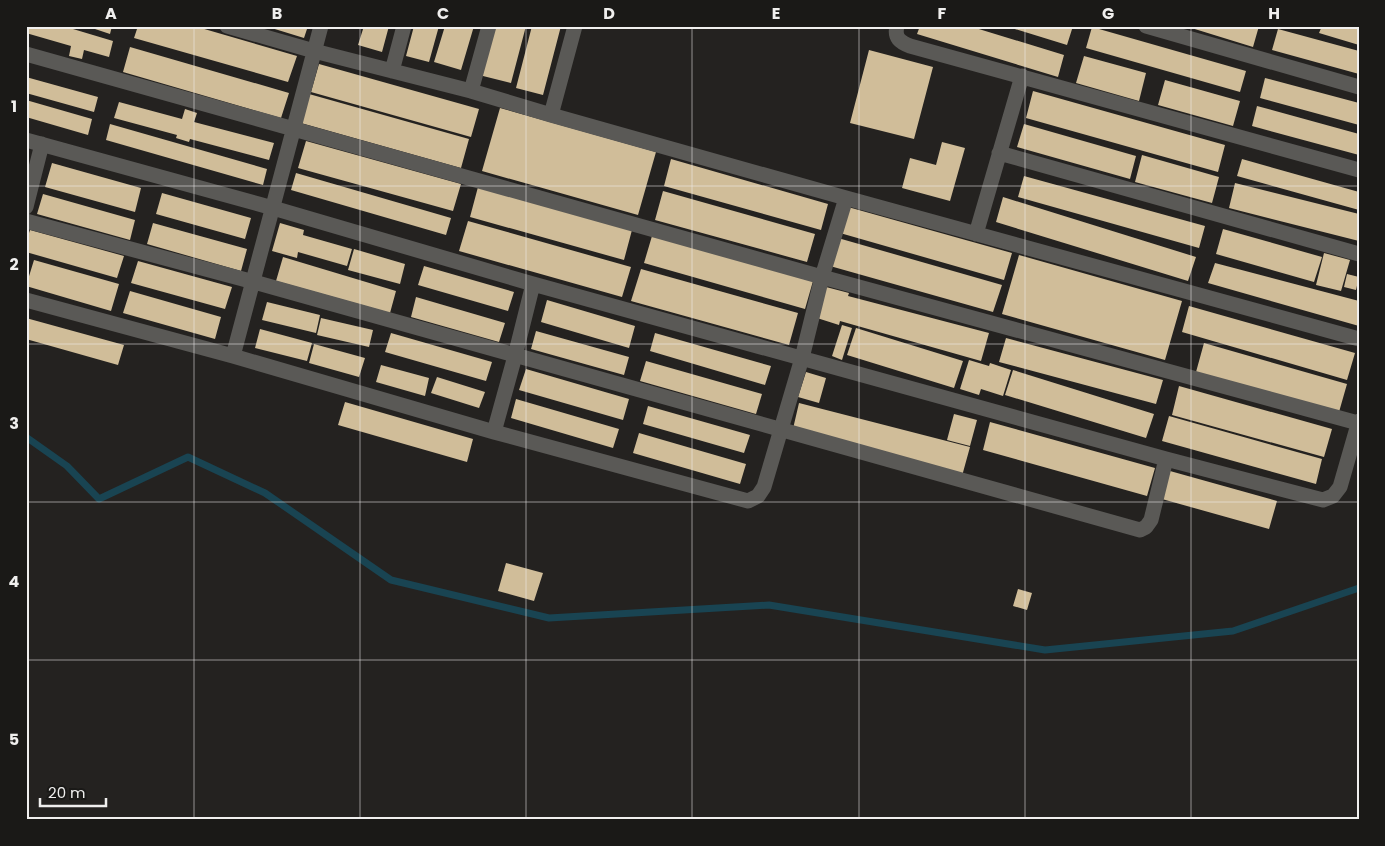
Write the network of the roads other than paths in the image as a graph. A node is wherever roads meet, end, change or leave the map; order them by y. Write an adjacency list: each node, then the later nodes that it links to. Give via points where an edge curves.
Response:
1 (227, 26): 8 (street)
2 (321, 26): 8 (street)
3 (404, 26): 10 (street)
4 (490, 26): 13 (street)
5 (575, 26): 14 (street)
6 (897, 26): 11 (street, via 897,38 910,46)
7 (1146, 26): 12 (street)
8 (314, 51): 10 (street); 15 (street)
9 (26, 54): 15 (street)
10 (392, 71): 13 (street)
11 (1022, 76): 18 (street); 19 (street)
12 (1359, 86)
13 (471, 91): 14 (street)
14 (551, 115): 20 (street)
15 (294, 128): 22 (street); 26 (street)
16 (26, 140): 17 (street)
17 (42, 144): 21 (street); 22 (street)
18 (999, 153): 24 (street); 25 (street)
19 (1359, 170)
20 (846, 198): 24 (street); 26 (street)
21 (26, 207)
22 (273, 208): 27 (street); 28 (street)
23 (26, 221): 27 (street)
24 (976, 234): 30 (street)
25 (1359, 254)
26 (822, 276): 33 (street); 34 (street)
27 (254, 282): 31 (street); 32 (street)
28 (533, 284): 32 (street); 33 (street)
29 (26, 300): 31 (street)
30 (1359, 339)
31 (233, 356): 36 (street)
32 (515, 356): 35 (street); 36 (street)
33 (802, 358): 35 (street); 38 (street)
34 (1358, 422): 37 (street)
35 (780, 430): 36 (street, via 764,487 758,496 748,501); 38 (street, via 1140,530 1151,520)
36 (494, 432)
37 (1355, 445): 38 (street, via 1340,487 1333,496 1323,500)
38 (1166, 459)

